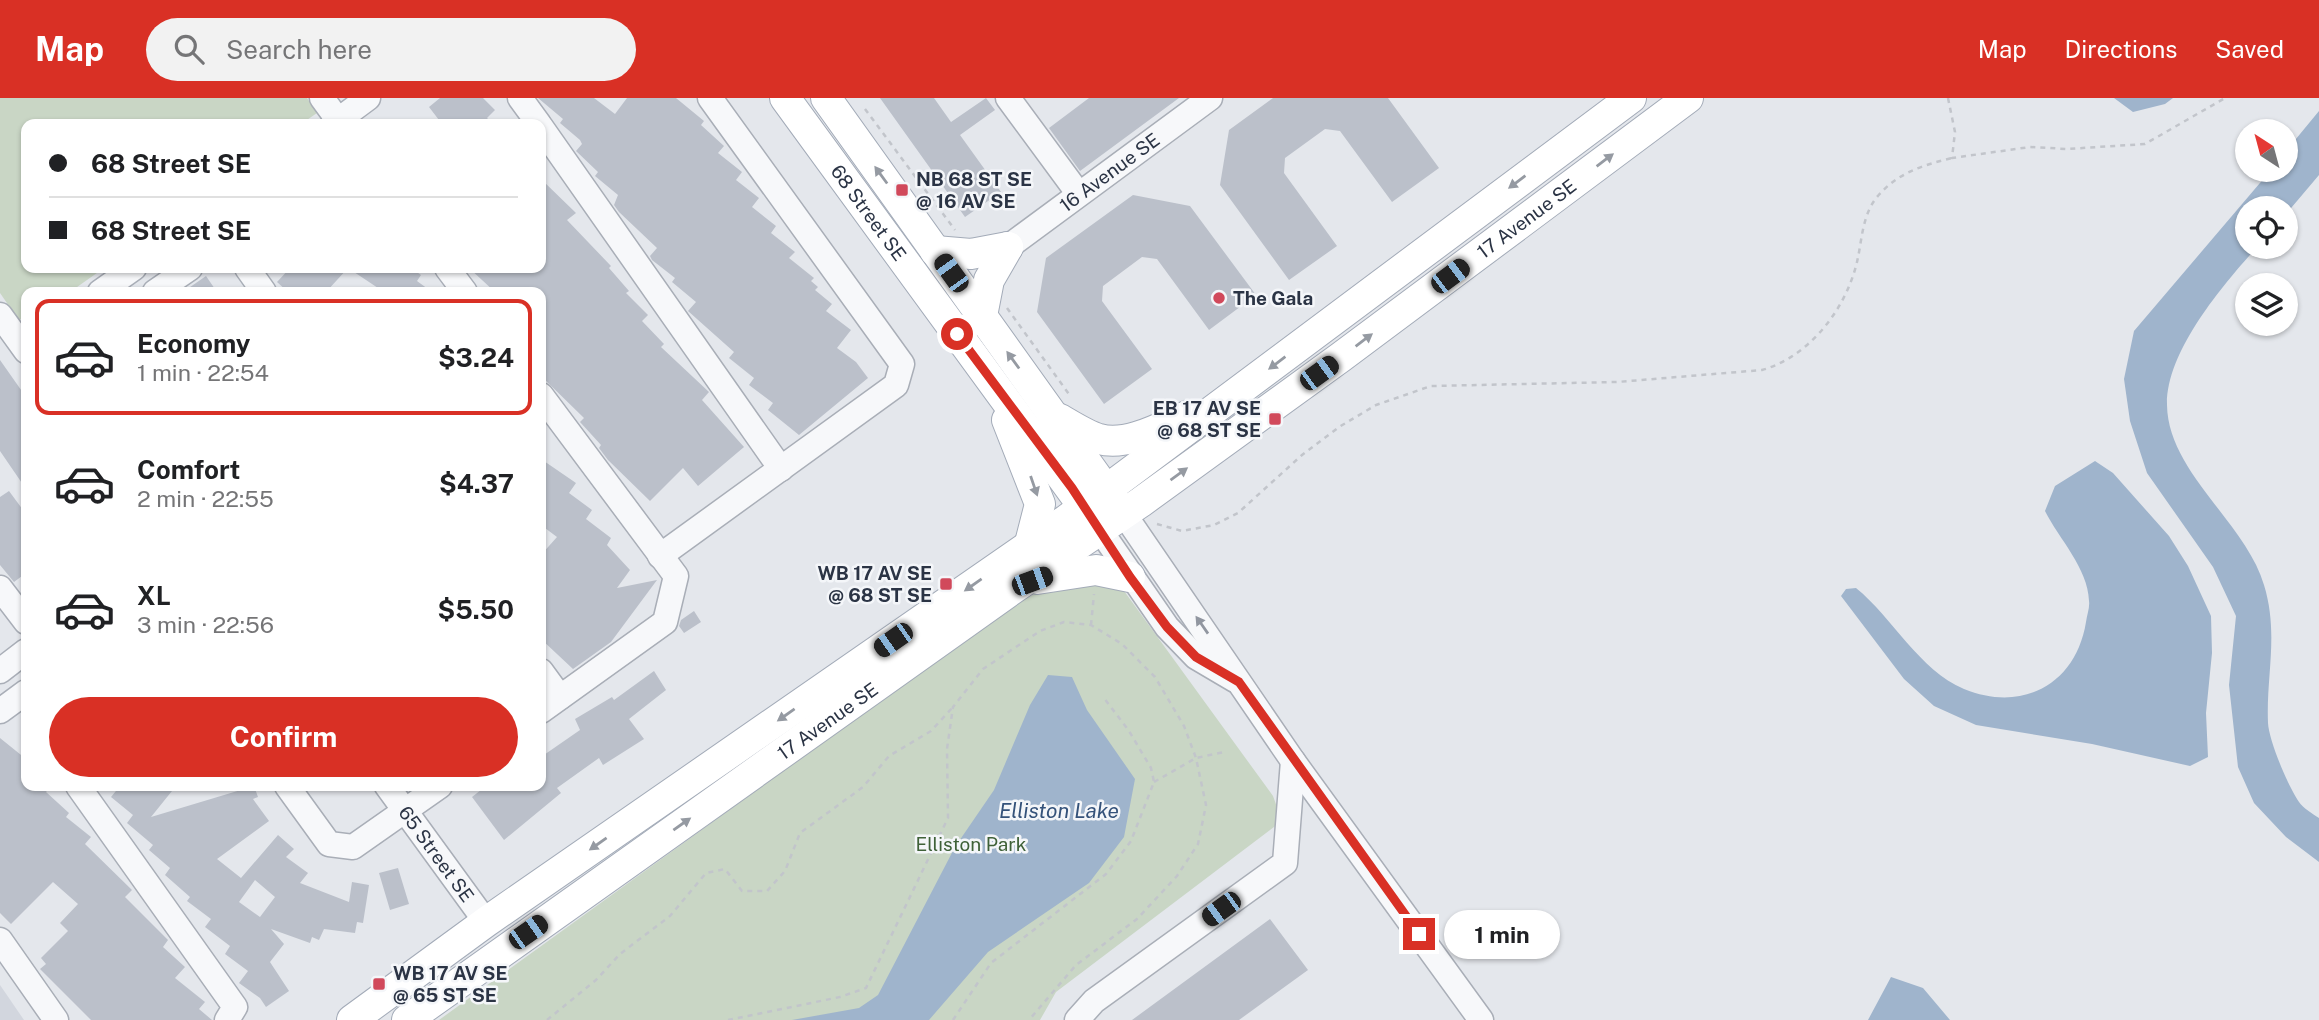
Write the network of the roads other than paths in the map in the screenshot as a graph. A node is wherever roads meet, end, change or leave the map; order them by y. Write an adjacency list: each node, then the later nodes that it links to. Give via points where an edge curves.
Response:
1 (322, 98): 11 (street)
2 (368, 98): 12 (street)
3 (520, 98): 13 (street)
4 (710, 98): 29 (street, via 902,364 896,385)
5 (785, 98): 25 (main road, 68 Street SE)
6 (826, 98): 16 (main road, 68 Street SE, one-way to 6)
7 (1008, 98): 15 (street)
8 (1210, 98): 15 (street, 16 Avenue SE)
9 (1631, 98): 26 (main road, 17 Avenue SE, one-way to 26)
10 (1688, 98): 31 (main road, 17 Avenue SE, one-way to 10)
11 (335, 119)
12 (342, 119)
13 (535, 119)
14 (546, 135): 29 (street)
15 (1078, 193): 17 (street, 16 Avenue SE)
16 (946, 241): 17 (main road, via 971,254); 22 (main road, 68 Street SE)
17 (1008, 247): 22 (main road, via 989,280)
18 (127, 273): 20 (street)
19 (183, 273): 21 (street)
20 (107, 287)
21 (162, 287)
22 (994, 311): 28 (main road, 68 Street SE, one-way to 22)
23 (0, 315): 24 (street)
24 (21, 344)
25 (989, 377): 30 (main road, 68 Street SE); 32 (main road, one-way to 32, via 1040,504)
26 (1233, 397): 28 (main road, via 1133,438 1113,441 1098,439); 30 (main road, 17 Avenue SE)
27 (546, 402): 33 (street)
28 (1065, 410): 30 (main road, 68 Street SE)
29 (781, 469): 33 (street)
30 (1097, 509): 31 (main road, 68 Street SE); 32 (main road, 17 Avenue SE); 34 (street, 68 Street SE); 35 (main road, 17 Avenue SE)
31 (1124, 514): 40 (street, 68 Street SE, one-way to 31)
32 (1029, 547): 48 (main road, 17 Avenue SE, one-way to 48)
33 (660, 556): 41 (street, via 676,576 665,622)
34 (1130, 577): 35 (main road, via 1079,570); 40 (street, 68 Street SE, via 1196,657)
35 (1017, 586): 50 (main road, 17 Avenue SE, one-way to 35)
36 (0, 588): 37 (street)
37 (21, 615)
38 (21, 655): 39 (street)
39 (0, 670)
40 (1239, 682): 42 (street, 68 Street SE)
41 (550, 704)
42 (1293, 761): 55 (street, via 1285,863 1094,1000); 56 (street, 68 Street SE)
43 (82, 791): 52 (street, via 235,1007)
44 (291, 791): 47 (street, via 329,844 353,846)
45 (391, 791): 47 (street, 65 Street SE)
46 (433, 791): 47 (street)
47 (406, 811): 48 (street, 65 Street SE)
48 (486, 922): 50 (main road); 53 (main road, 17 Avenue SE)
49 (0, 940): 51 (street)
50 (506, 948): 54 (main road, 17 Avenue SE)
51 (56, 1020)
52 (227, 1020)
53 (352, 1020)
54 (407, 1020)
55 (1077, 1020)
56 (1481, 1020)

